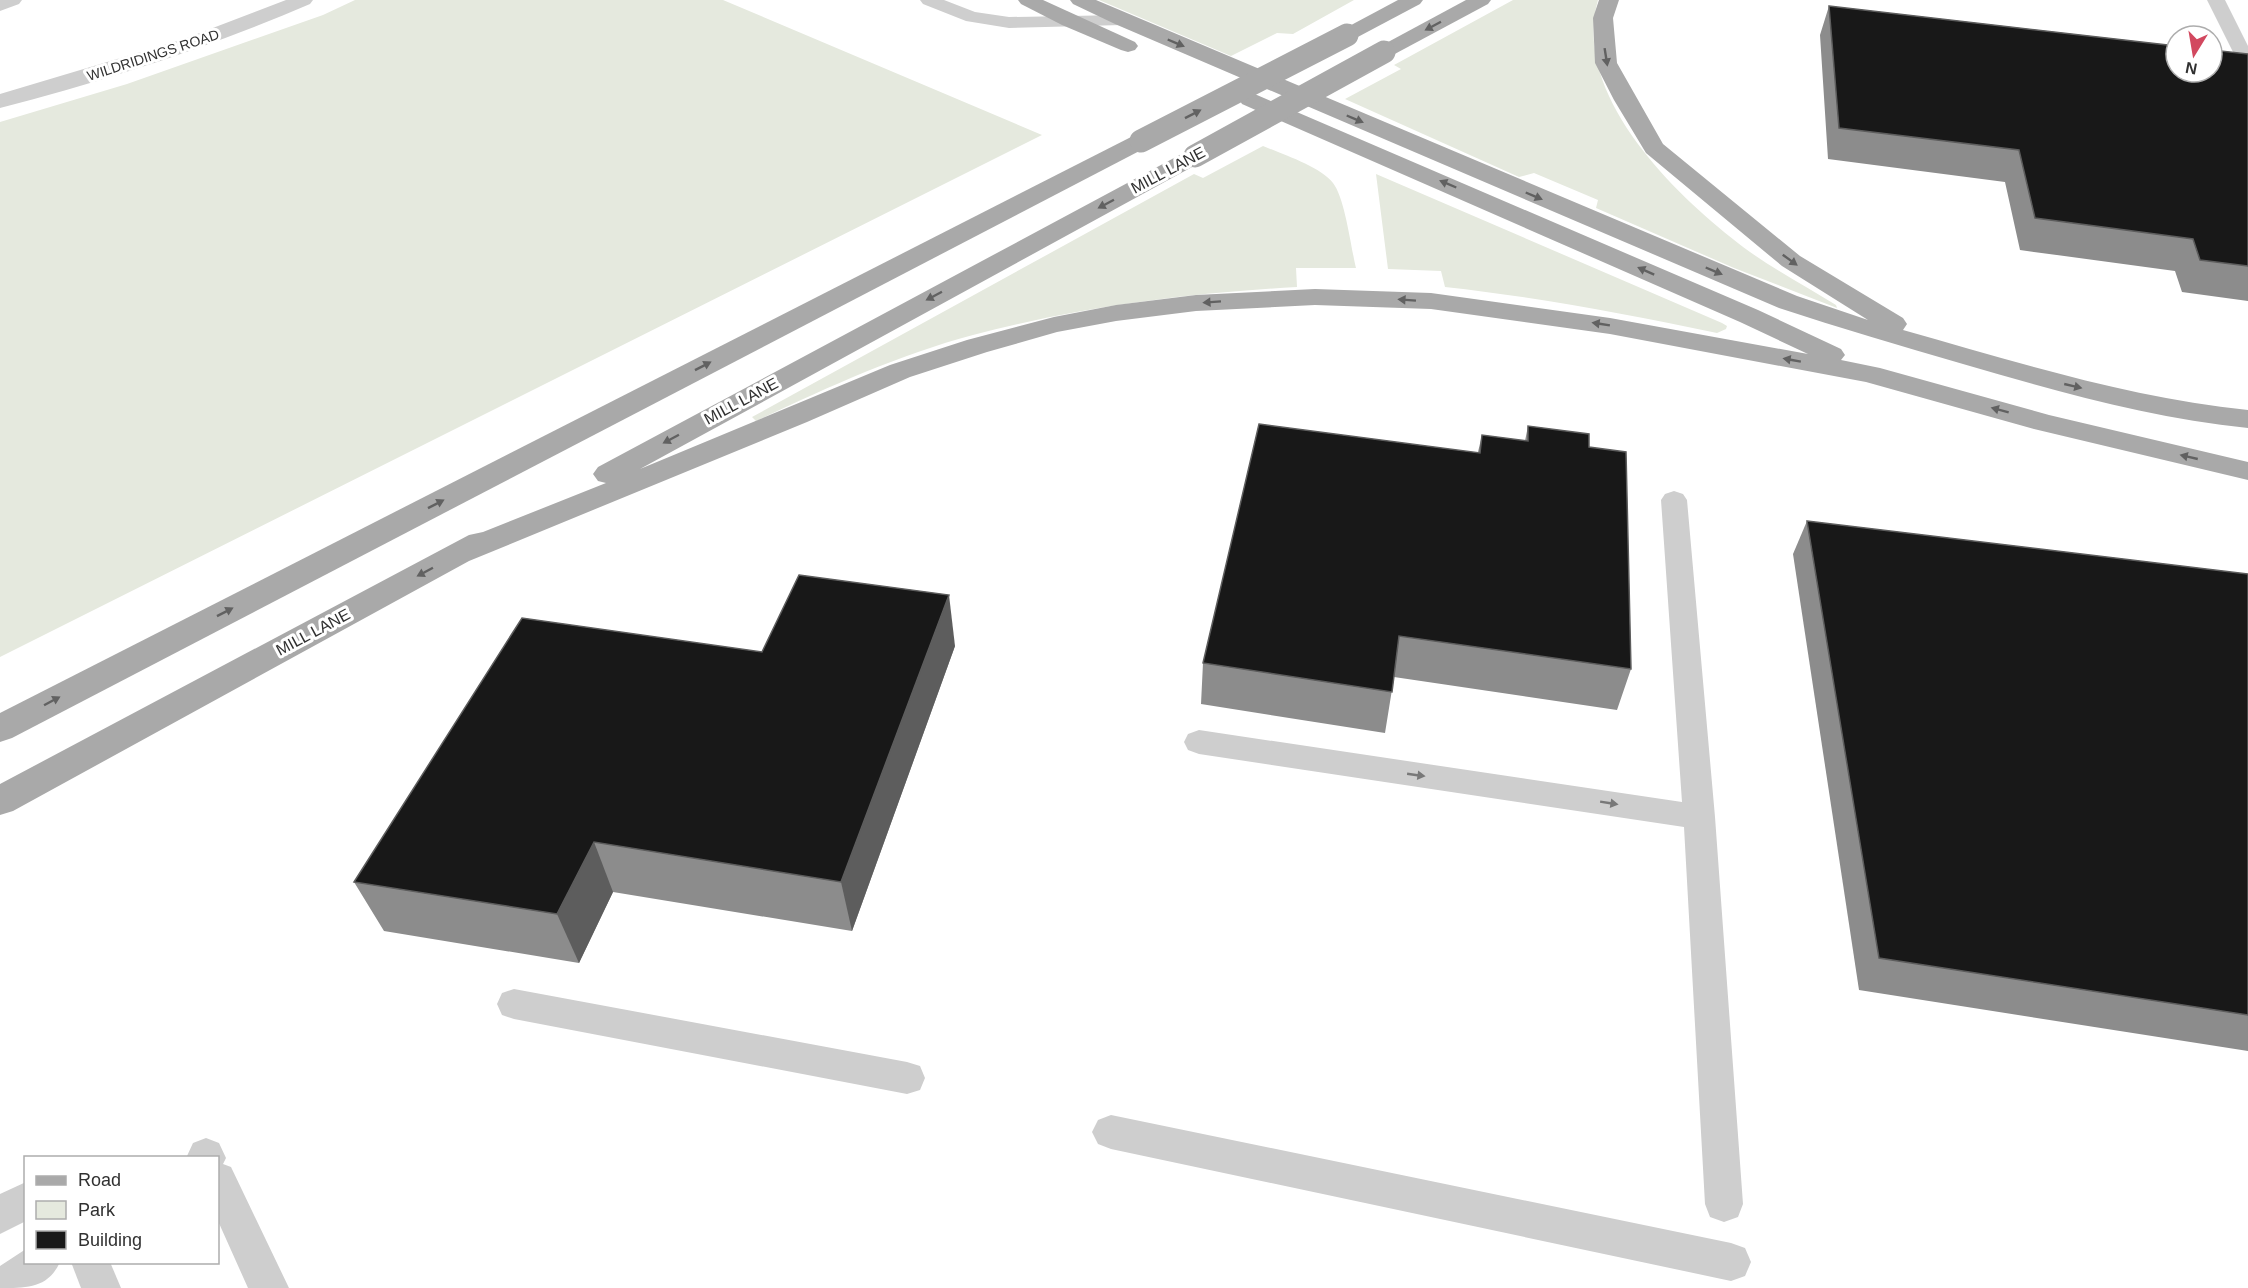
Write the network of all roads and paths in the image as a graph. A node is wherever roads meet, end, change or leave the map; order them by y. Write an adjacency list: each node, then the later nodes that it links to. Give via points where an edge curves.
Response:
1 (13, 0): 11 (lane)
2 (303, 0): 16 (street, WILDRIDINGS ROAD, via 230,30)
3 (929, 0): 13 (lane, via 974,17 1027,23)
4 (1028, 0): 13 (main road)
5 (1080, 0): 12 (main road)
6 (1395, 0): 14 (main road)
7 (1413, 0): 14 (main road)
8 (1481, 0): 22 (main road, MILL LANE, one-way to 22, bridge)
9 (1609, 0): 17 (main road, one-way to 17, via 1603,18 1606,63 1654,148 1791,261)
10 (2216, 0): 15 (lane)
11 (0, 6)
12 (1122, 20): 13 (lane); 17 (main road, one-way to 17, via 1748,286)
13 (1069, 21): 18 (main road, one-way to 13, via 1738,311)
14 (1356, 30): 23 (main road, one-way to 14, bridge)
15 (2248, 59)
16 (0, 101)
17 (1935, 348): 19 (main road, one-way to 19, via 2165,407)
18 (1870, 374): 20 (main road, one-way to 18, via 2044,423); 22 (main road, one-way to 22, via 1610,326 1431,301 1260,298 1116,313 1054,325 900,371)
19 (2248, 419)
20 (2248, 471)
21 (1674, 500): 26 (lane)
22 (461, 553): 25 (main road, MILL LANE, one-way to 25)
23 (0, 729)
24 (1199, 742): 26 (lane, one-way to 26)
25 (0, 801)
26 (1699, 817): 32 (lane)
27 (514, 1004): 28 (lane)
28 (907, 1078)
29 (1111, 1132): 34 (lane)
30 (219, 1184): 39 (lane)
31 (24, 1201): 33 (lane)
32 (1724, 1204)
33 (0, 1215)
34 (1731, 1262)
35 (39, 1264): 37 (lane)
36 (90, 1264): 38 (lane)
37 (1, 1288)
38 (101, 1288)
39 (269, 1288)

